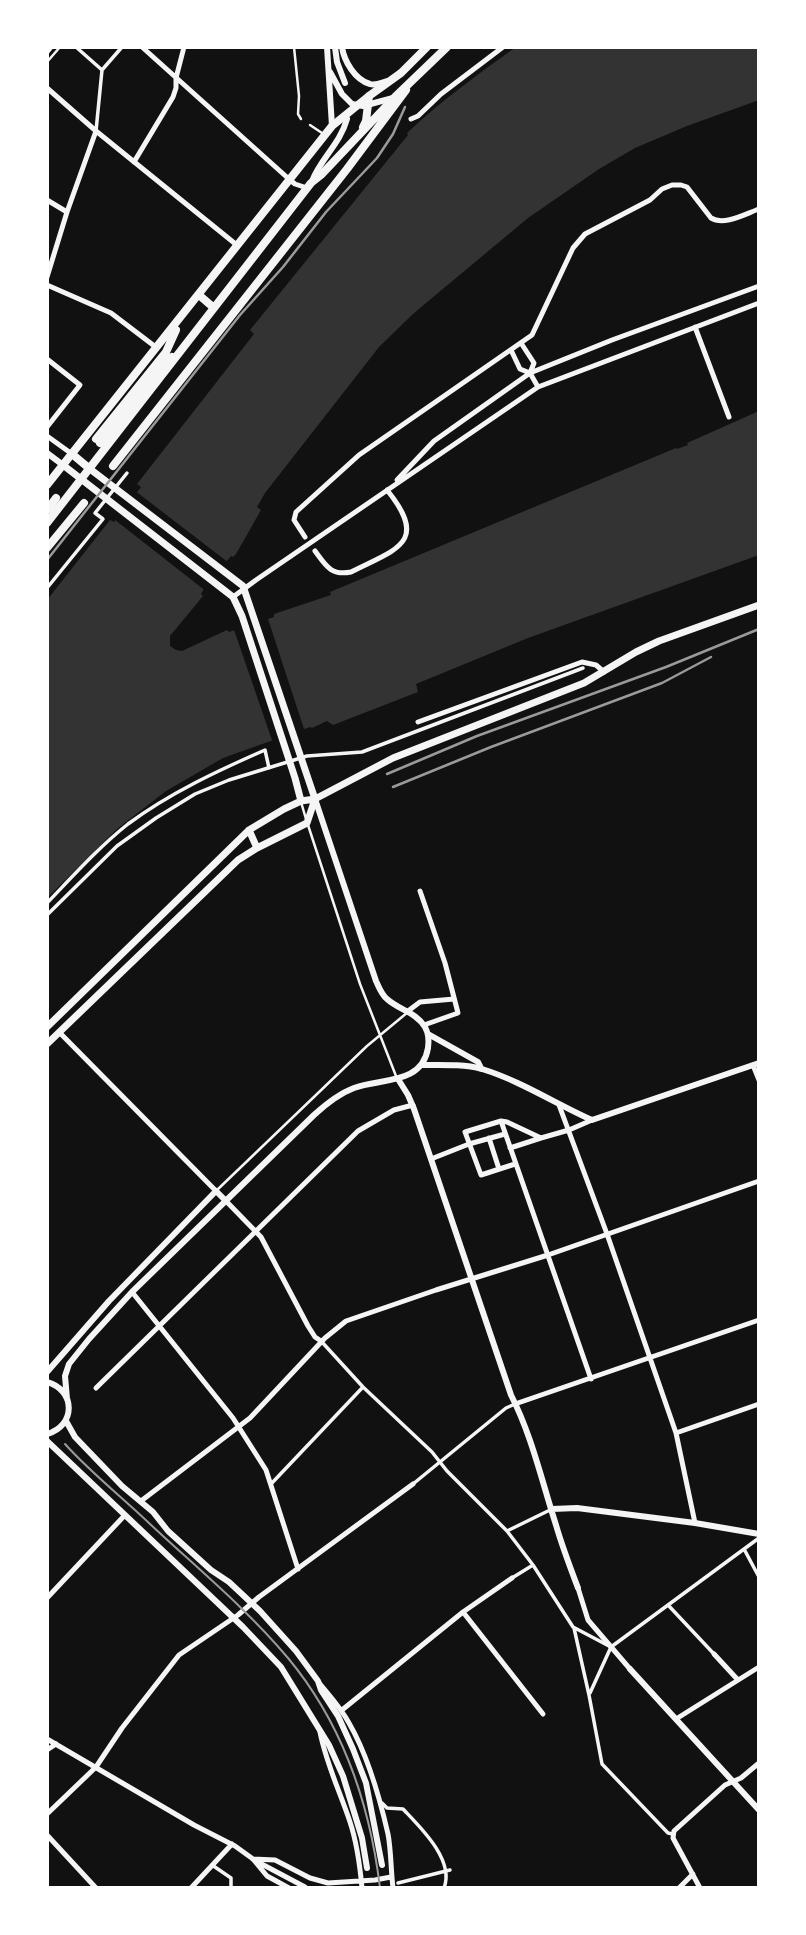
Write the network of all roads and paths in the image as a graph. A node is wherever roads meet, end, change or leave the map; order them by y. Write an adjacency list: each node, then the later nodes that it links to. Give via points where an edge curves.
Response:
1 (51, 47): 14 (street)
2 (60, 47): 15 (lane)
3 (76, 47): 16 (street)
4 (122, 47): 16 (street)
5 (142, 47): 18 (street)
6 (184, 47): 18 (street)
7 (294, 47): 27 (lane)
8 (327, 47): 17 (street)
9 (335, 47): 20 (street)
10 (342, 47): 21 (street, via 351,69)
11 (427, 47): 19 (main road)
12 (447, 47): 22 (main road)
13 (503, 47): 29 (street)
14 (47, 52)
15 (47, 62)
16 (102, 70): 32 (street)
17 (330, 72): 26 (street, via 345,98); 31 (street)
18 (176, 78): 35 (street, via 173,97); 36 (street)
19 (393, 79): 21 (street); 25 (main road)
20 (345, 83)
21 (370, 84): 25 (street)
22 (410, 85): 24 (main road); 67 (main road)
23 (47, 88): 32 (street)
24 (394, 97): 25 (street); 33 (main road)
25 (368, 100): 26 (main road); 33 (main road)
26 (356, 106): 31 (main road)
27 (301, 119)
28 (347, 119): 37 (street)
29 (411, 119)
30 (310, 125): 34 (lane)
31 (332, 126): 34 (main road)
32 (96, 131): 35 (street); 40 (street)
33 (360, 133): 37 (main road)
34 (325, 136): 36 (main road)
35 (134, 162): 41 (street)
36 (290, 180): 37 (street); 41 (main road)
37 (309, 186): 48 (main road)
38 (47, 200): 40 (street)
39 (759, 209): 53 (street, via 716,222 687,187 671,185 662,190 581,237 533,335)
40 (67, 212): 42 (street)
41 (238, 246): 45 (main road)
42 (47, 277)
43 (47, 285): 54 (street, via 111,313)
44 (759, 286): 47 (street)
45 (199, 295): 48 (main road); 49 (main road)
46 (759, 303): 50 (street)
47 (705, 305): 50 (street); 52 (street)
48 (214, 308): 56 (main road)
49 (181, 318): 54 (main road); 56 (main road, via 166,352 98,441)
50 (710, 321): 51 (street)
51 (695, 327): 57 (street); 61 (street)
52 (612, 340): 57 (street); 59 (street)
53 (521, 343): 55 (street); 59 (street, via 534,363)
54 (157, 348): 65 (main road)
55 (511, 350): 59 (street, via 520,369); 79 (street, via 350,463 296,512 294,520)
56 (180, 352): 68 (main road)
57 (617, 356): 60 (street)
58 (47, 359): 62 (street, via 80,385)
59 (530, 373): 60 (street); 72 (street, via 434,441)
60 (538, 387): 72 (street)
61 (729, 417)
62 (49, 425)
63 (47, 436): 65 (street)
64 (47, 453): 66 (street)
65 (72, 454): 66 (main road); 68 (main road)
66 (63, 465): 70 (main road); 71 (main road)
67 (113, 466)
68 (92, 471): 70 (main road); 83 (main road)
69 (128, 473): 78 (street, via 95,513 103,519)
70 (84, 481): 76 (main road); 84 (main road)
71 (47, 485)
72 (388, 489): 81 (street, via 407,521 398,547 344,573 329,569); 83 (street)
73 (52, 498): 75 (main road)
74 (84, 503): 80 (main road)
75 (47, 510)
76 (47, 523)
77 (85, 530): 78 (street)
78 (90, 534): 82 (street)
79 (304, 537)
80 (47, 548)
81 (315, 551)
82 (47, 588)
83 (245, 589): 84 (street); 90 (main road)
84 (233, 597): 91 (main road)
85 (759, 605): 87 (main road, via 659,641)
86 (583, 668): 89 (street, via 362,752 307,757)
87 (604, 672): 88 (street, via 582,662); 90 (main road, via 393,758)
88 (418, 722)
89 (269, 768): 96 (street, via 265,750 160,802 107,843); 97 (street, via 195,794 156,818 117,846)
90 (315, 799): 91 (main road); 92 (main road); 101 (street, via 380,991)
91 (300, 801): 92 (lane); 93 (main road)
92 (307, 822): 94 (main road); 106 (lane)
93 (249, 830): 94 (main road); 98 (main road)
94 (257, 848): 99 (main road, via 233,864)
95 (420, 891): 100 (street)
96 (47, 903)
97 (47, 915)
98 (95, 981): 99 (main road); 102 (main road)
99 (104, 990): 104 (main road)
100 (454, 999): 101 (street, via 420,1002); 103 (street, via 458,1013)
101 (408, 1011): 103 (street); 106 (lane)
102 (49, 1023): 104 (main road)
103 (424, 1026): 105 (street)
104 (60, 1033): 107 (main road); 127 (street)
105 (428, 1034): 109 (street); 110 (street, via 478,1062)
106 (380, 1036): 111 (lane); 127 (lane)
107 (47, 1044)
108 (756, 1064): 112 (street); 115 (street)
109 (422, 1065): 110 (street); 111 (street)
110 (481, 1069): 114 (street)
111 (398, 1079): 113 (street); 128 (street, via 374,1082 331,1100)
112 (759, 1080)
113 (413, 1105): 123 (street); 129 (street, via 358,1130)
114 (559, 1105): 115 (street); 117 (street)
115 (592, 1120): 117 (street)
116 (501, 1121): 118 (street); 120 (street); 121 (street, via 465,1132)
117 (569, 1130): 120 (street); 130 (street)
118 (505, 1133): 119 (street); 122 (street)
119 (489, 1138): 121 (street); 125 (street)
120 (541, 1138): 122 (street)
121 (469, 1144): 123 (street); 125 (street, via 481,1175)
122 (510, 1148): 124 (street)
123 (431, 1159): 132 (street)
124 (515, 1164): 125 (street); 131 (street)
125 (499, 1169)
126 (759, 1181): 130 (street)
127 (216, 1191): 128 (street); 138 (street)
128 (225, 1200): 129 (street); 133 (street)
129 (256, 1232): 135 (street); 136 (street)
130 (607, 1234): 131 (street); 137 (street)
131 (548, 1255): 132 (street); 139 (street)
132 (472, 1279): 136 (street, via 346,1321); 144 (street)
133 (132, 1292): 135 (street); 143 (street, via 69,1364)
134 (759, 1321): 137 (street)
135 (159, 1326): 142 (street); 147 (street)
136 (321, 1341): 141 (street); 147 (street)
137 (648, 1357): 139 (street); 148 (street)
138 (47, 1372)
139 (591, 1379): 144 (street)
140 (47, 1382): 143 (street, via 60,1388)
141 (363, 1387): 151 (street); 152 (street)
142 (96, 1388)
143 (67, 1399): 146 (street)
144 (515, 1404): 151 (street); 155 (street)
145 (759, 1404): 148 (street)
146 (66, 1421): 149 (street); 154 (street, via 96,1460)
147 (239, 1427): 152 (street); 154 (street)
148 (676, 1433): 157 (street)
149 (47, 1434)
150 (47, 1441): 156 (street)
151 (440, 1463): 153 (street); 158 (street)
152 (271, 1484): 162 (street)
153 (413, 1484): 162 (street)
154 (141, 1501): 167 (street)
155 (552, 1509): 157 (street); 158 (street); 165 (street)
156 (125, 1516): 166 (street); 170 (street)
157 (695, 1523): 159 (street)
158 (507, 1531): 161 (street)
159 (759, 1536): 160 (street)
160 (744, 1549): 163 (street); 168 (street)
161 (533, 1565): 164 (street); 171 (street)
162 (298, 1569): 167 (street)
163 (759, 1577)
164 (512, 1578): 169 (street)
165 (578, 1588): 172 (street, via 588,1620)
166 (47, 1598)
167 (251, 1604): 170 (street); 177 (street)
168 (668, 1605): 172 (street); 173 (street)
169 (463, 1612): 179 (street); 180 (street)
170 (233, 1618): 182 (street, via 281,1667); 187 (street, via 179,1655)
171 (573, 1627): 172 (street); 178 (street)
172 (611, 1647): 175 (street); 178 (street)
173 (714, 1654): 176 (street)
174 (759, 1667): 176 (street)
175 (630, 1669): 181 (street)
176 (738, 1680): 181 (street)
177 (318, 1681): 179 (street); 197 (street, via 366,1783)
178 (589, 1695): 192 (street, via 602,1764 667,1833)
179 (342, 1710): 189 (street)
180 (543, 1714)
181 (676, 1719): 188 (street)
182 (320, 1729): 198 (street, via 346,1787); 202 (street, via 351,1825)
183 (47, 1739): 184 (street)
184 (56, 1744): 185 (street); 187 (street)
185 (47, 1750)
186 (759, 1763): 188 (street)
187 (96, 1767): 191 (street); 194 (street)
188 (732, 1781): 190 (street); 192 (street)
189 (378, 1798): 199 (street, via 387,1808 403,1809 410,1816); 201 (street, via 388,1836)
190 (759, 1810)
191 (47, 1814)
192 (673, 1834): 200 (street)
193 (47, 1835): 205 (street)
194 (232, 1844): 195 (street); 196 (street)
195 (253, 1859): 202 (street, via 275,1860 317,1881); 204 (street); 208 (street, via 267,1876)
196 (212, 1866): 206 (street); 207 (street, via 231,1878)
197 (382, 1866)
198 (367, 1868)
199 (448, 1870): 203 (street); 209 (street)
200 (693, 1874): 210 (street); 211 (street)
201 (391, 1877): 202 (street); 203 (street)
202 (362, 1884)
203 (396, 1886)
204 (305, 1887)
205 (96, 1888)
206 (191, 1888)
207 (231, 1888)
208 (289, 1888)
209 (444, 1888)
210 (679, 1888)
211 (700, 1888)

